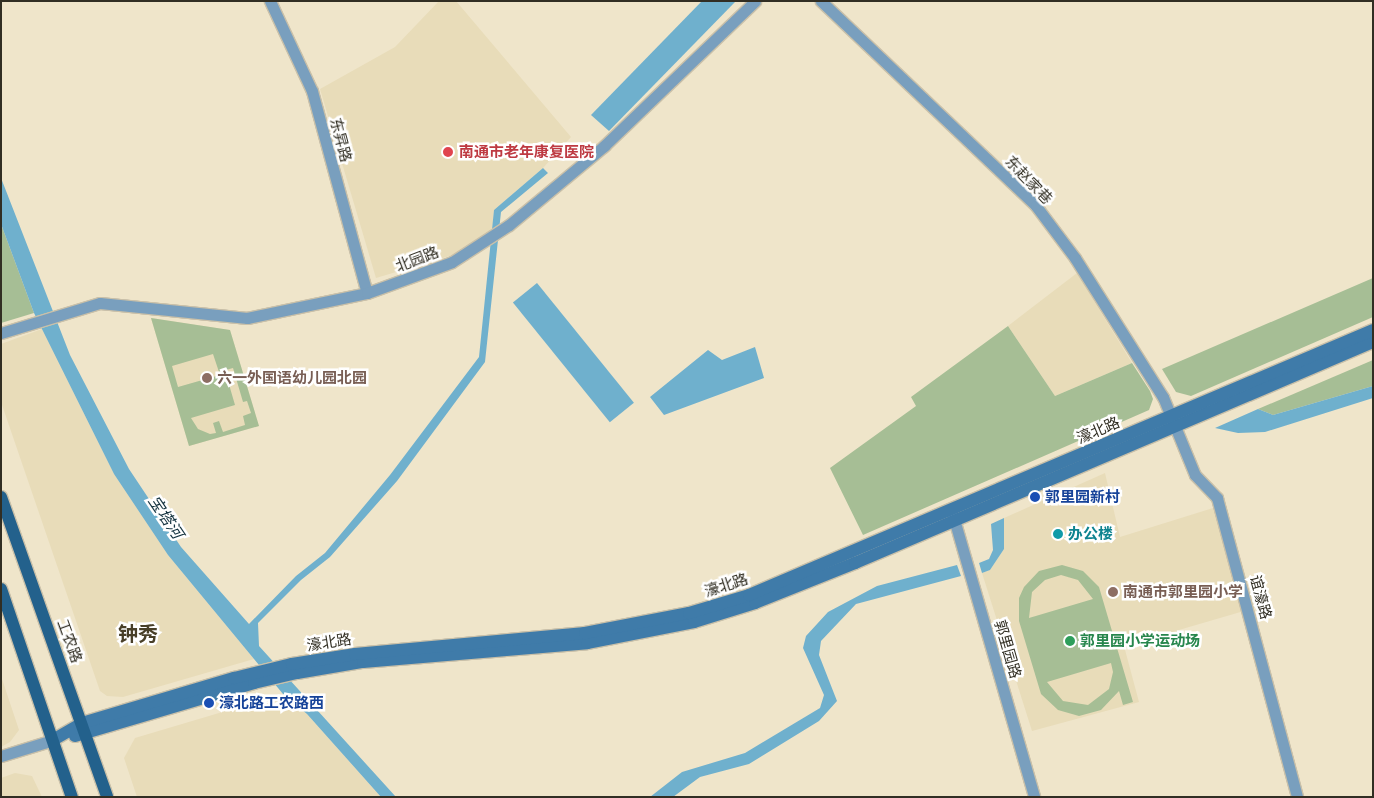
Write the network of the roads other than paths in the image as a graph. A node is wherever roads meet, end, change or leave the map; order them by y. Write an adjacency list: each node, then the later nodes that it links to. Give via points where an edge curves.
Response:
1 (270, 1): 4 (street, 东昇路, via 312,91)
2 (755, 1): 4 (street, 北园路, via 604,146 502,230 452,262)
3 (821, 1): 8 (street, 东赵家巷, via 1036,206 1074,258 1164,397)
4 (367, 293): 6 (street, 北园路, via 246,318 109,303 62,312)
5 (1373, 330): 8 (street, 濠北路)
6 (1, 333)
7 (1373, 342): 8 (street, 濠北路)
8 (1174, 420): 10 (street, 濠北路); 18 (street, 谊濠路, via 1195,475 1217,498)
9 (1, 496): 12 (main road, 工农路)
10 (953, 516): 12 (street, 濠北路, via 749,596 689,613 585,633 364,653 252,678); 17 (street, 郭里园路)
11 (1, 589): 13 (main road)
12 (84, 729): 13 (street, 濠北路); 16 (main road, 工农路)
13 (53, 740): 14 (street, 濠北路); 15 (main road)
14 (1, 756)
15 (72, 797)
16 (107, 797)
17 (1034, 797)
18 (1297, 797)

